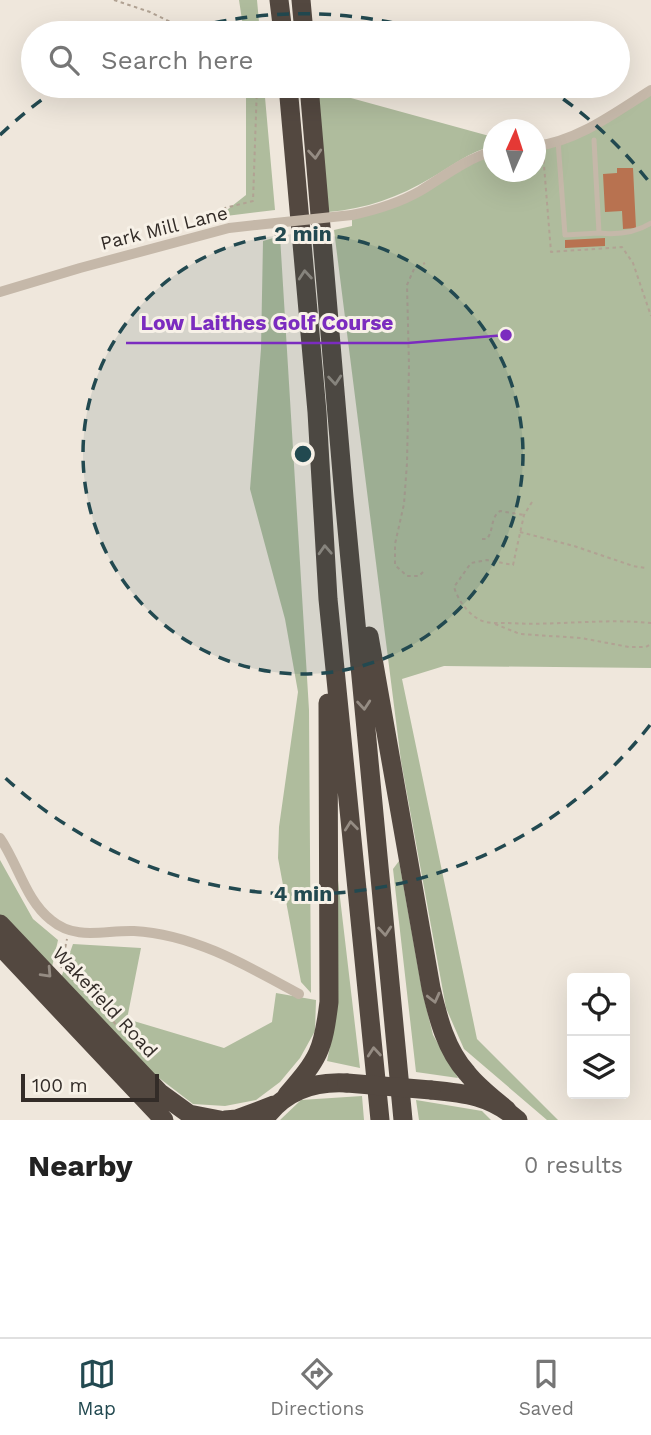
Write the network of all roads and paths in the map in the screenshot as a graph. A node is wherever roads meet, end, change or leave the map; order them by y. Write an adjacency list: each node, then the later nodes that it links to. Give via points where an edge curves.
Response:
1 (114, 0): 4 (path)
2 (279, 0): 5 (highway)
3 (301, 0): 6 (highway)
4 (168, 21)
5 (282, 21)
6 (303, 21)
7 (651, 90): 12 (street, via 604,120)
8 (257, 98): 16 (path, via 253,201 225,208)
9 (289, 98): 27 (highway, one-way to 9, via 316,398)
10 (310, 98): 20 (highway, one-way to 20)
11 (594, 140): 17 (lane)
12 (558, 141): 13 (street); 17 (lane, via 565,236)
13 (546, 144)
14 (483, 155): 16 (street, Park Mill Lane, bridge, via 374,211)
15 (651, 223): 17 (lane, via 640,230)
16 (229, 228): 19 (street, Park Mill Lane)
17 (599, 233)
18 (425, 263): 26 (path, via 414,269 407,285 407,463 394,554 395,565 407,576)
19 (0, 292)
20 (344, 497): 40 (highway, one-way to 40, via 437,1013 457,1062); 45 (highway, one-way to 45)
21 (532, 502): 22 (path)
22 (524, 515): 23 (path); 24 (path, via 499,511 489,536)
23 (520, 532): 25 (path); 28 (path, via 513,565 487,560 471,563 454,587 458,600 481,620)
24 (482, 539)
25 (646, 568)
26 (423, 572)
27 (328, 599): 39 (highway, via 330,1002 314,1064); 44 (highway, one-way to 27)
28 (492, 622): 29 (path); 30 (path, via 520,634 629,647)
29 (651, 623)
30 (651, 644)
31 (0, 838): 33 (street, via 42,912)
32 (0, 924): 42 (highway, Wakefield Road, one-way to 42, via 160,1093 189,1114)
33 (68, 931): 36 (street, via 134,931 178,940 210,949); 37 (path, via 61,967)
34 (0, 946): 38 (highway)
35 (0, 969): 38 (highway, via 12,974)
36 (299, 994)
37 (118, 1027)
38 (115, 1069): 41 (highway, Wakefield Road)
39 (283, 1099): 40 (highway, Wakefield Road, bridge, via 313,1085 347,1083 470,1094 494,1102); 42 (highway, Wakefield Road, via 250,1115); 43 (highway)
40 (512, 1115)
41 (164, 1120)
42 (223, 1120)
43 (264, 1120)
44 (380, 1120)
45 (403, 1120)

